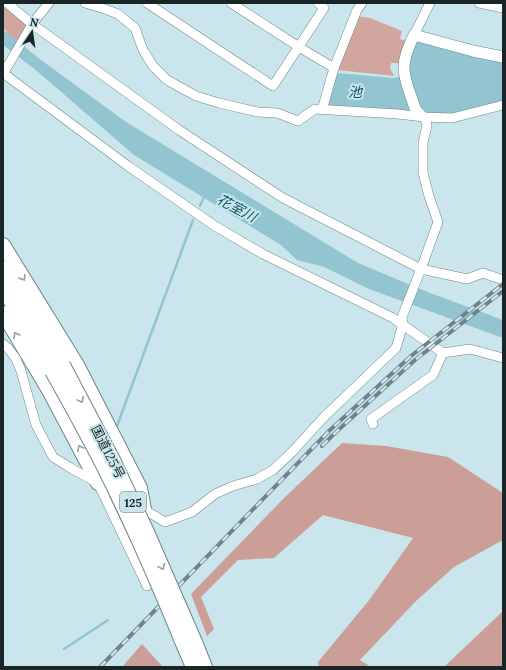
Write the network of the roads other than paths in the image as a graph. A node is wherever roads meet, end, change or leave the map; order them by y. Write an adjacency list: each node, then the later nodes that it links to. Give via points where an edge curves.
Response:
1 (7, 3): 11 (street)
2 (49, 3): 11 (street)
3 (85, 3): 19 (street, via 118,14 125,19 135,28 143,50 153,66 166,80 196,96 298,121 315,110)
4 (147, 3): 13 (street, via 273,86)
5 (231, 3): 13 (street)
6 (318, 3): 13 (street, via 324,8)
7 (362, 3): 15 (street)
8 (430, 3): 12 (street)
9 (479, 3): 10 (street)
10 (503, 8)
11 (31, 26): 16 (street); 23 (street, via 179,130 283,198)
12 (414, 35): 14 (street); 18 (street, via 404,67)
13 (299, 47): 15 (street)
14 (503, 57)
15 (334, 68): 19 (street)
16 (4, 72): 27 (street, via 128,166 216,226 263,254 393,318)
17 (503, 105): 20 (street, via 452,118)
18 (415, 108): 20 (street)
19 (322, 110): 20 (street)
20 (424, 117): 23 (street, via 427,126 423,143 424,173 438,222)
21 (3, 245): 34 (highway, one-way to 34, via 77,365 140,488)
22 (3, 268): 31 (highway, 国道125号 / 125)
23 (420, 271): 24 (street, via 467,279 483,273); 27 (street)
24 (503, 280)
25 (3, 288): 31 (highway, 国道125号 / 125)
26 (3, 313): 33 (highway, one-way to 26, via 50,392)
27 (403, 320): 29 (street); 34 (street, via 396,348 273,470 257,479 215,494 192,512 165,522)
28 (3, 344): 33 (street, via 16,359 36,425 53,457)
29 (443, 352): 30 (street, via 470,349); 32 (street, via 433,375 371,419)
30 (503, 358)
31 (58, 368): 37 (highway, 国道125号 / 125, bridge, via 160,588)
32 (373, 424)
33 (98, 483): 34 (street); 36 (street)
34 (144, 509): 35 (street)
35 (159, 547)
36 (147, 586)
37 (190, 644): 38 (highway, 国道125号 / 125); 39 (highway, 国道125号 / 125)
38 (193, 667)
39 (205, 667)

